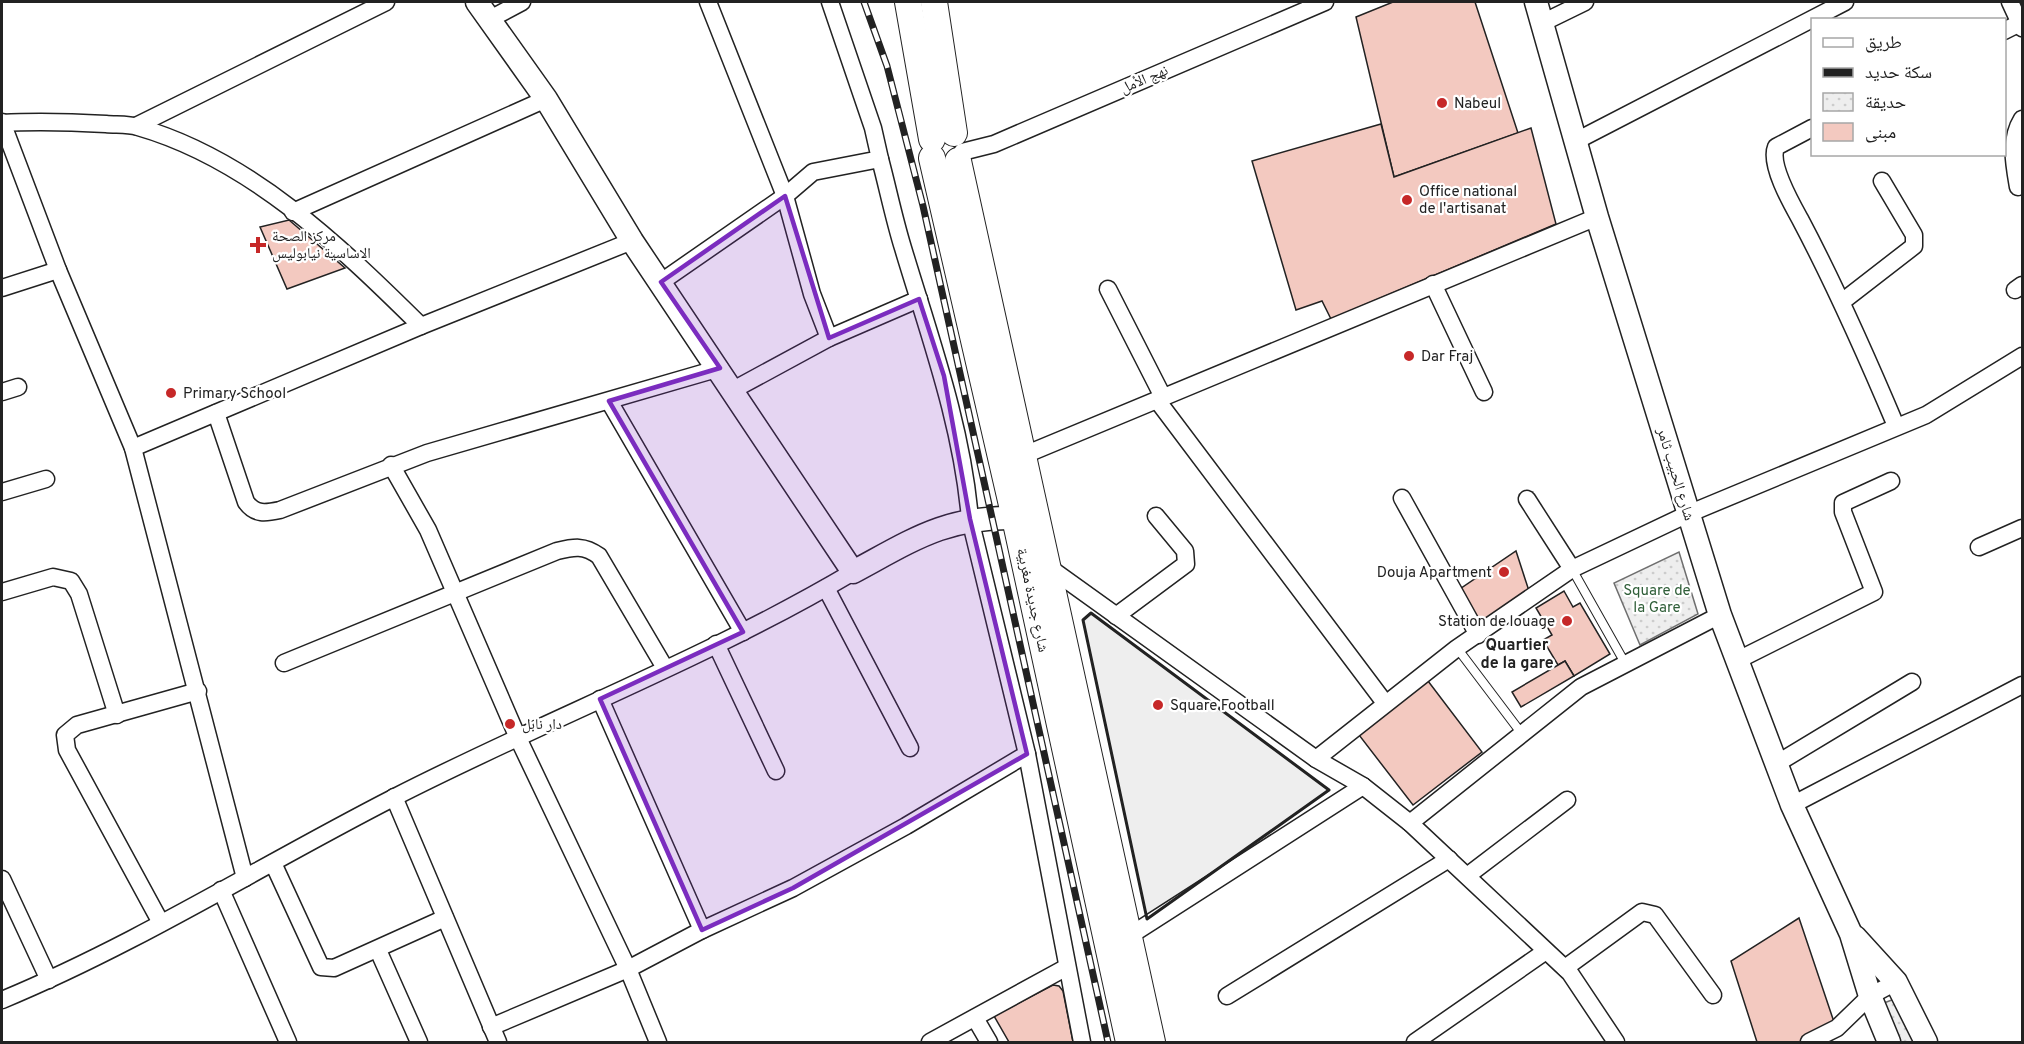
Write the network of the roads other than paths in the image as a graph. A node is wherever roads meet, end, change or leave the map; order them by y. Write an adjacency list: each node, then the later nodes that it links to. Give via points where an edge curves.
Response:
1 (386, 2): 20 (street)
2 (522, 2): 11 (street)
3 (708, 2): 27 (street)
4 (830, 2): 24 (street)
5 (908, 2): 23 (main road)
6 (1325, 2): 23 (street, نهج الأمل, via 994,144)
7 (1585, 2): 12 (street)
8 (1845, 2): 13 (street)
9 (2010, 2): 15 (street)
10 (938, 3): 23 (main road)
11 (484, 10): 17 (main road)
12 (1539, 12): 22 (main road, شارع الحبيب ثامر)
13 (1814, 18)
14 (1811, 20): 22 (street)
15 (2021, 26): 16 (street)
16 (2006, 30)
17 (546, 99): 28 (street); 30 (main road)
18 (2022, 119): 26 (street, via 2016,129 2013,153)
19 (2, 123): 20 (street); 31 (street)
20 (136, 126): 28 (street, via 242,174)
21 (1811, 128): 37 (street, via 1782,143 1773,154 1774,160)
22 (1576, 141): 29 (main road, شارع الحبيب ثامر)
23 (948, 149): 51 (main road, شارع جديدة مغربية); 60 (main road, شارع جديدة مغربية)
24 (880, 159): 27 (street, via 813,172); 36 (street)
25 (1882, 181): 37 (street, via 1914,235 1914,246)
26 (2018, 187)
27 (784, 196): 32 (street); 39 (street)
28 (292, 212): 38 (street, via 366,273)
29 (1597, 217): 33 (street); 58 (main road, شارع الحبيب ثامر)
30 (632, 241): 32 (main road); 38 (street)
31 (58, 270): 34 (street); 50 (street)
32 (661, 282): 41 (main road)
33 (1433, 284): 45 (street); 46 (street)
34 (2, 288)
35 (1107, 289): 46 (street)
36 (919, 299): 39 (street); 61 (street, via 955,421)
37 (1843, 301): 49 (street)
38 (421, 326): 48 (street)
39 (829, 338): 43 (street)
40 (2022, 356): 49 (street, via 1944,405)
41 (720, 369): 43 (main road); 47 (street)
42 (18, 387): 44 (street)
43 (733, 390): 66 (main road)
44 (2, 392)
45 (1484, 392)
46 (1160, 398): 51 (street); 84 (street)
47 (609, 401): 52 (street); 72 (street)
48 (216, 412): 50 (street); 52 (street, via 246,502 257,512 280,510)
49 (1896, 426): 58 (street)
50 (134, 448): 82 (street)
51 (1022, 456): 64 (main road, شارع جديدة مغربية)
52 (391, 465): 69 (street, via 428,530)
53 (46, 479): 55 (street)
54 (1891, 481): 76 (street, via 1843,502 1843,512 1874,592)
55 (2, 492)
56 (1402, 498): 73 (street)
57 (1527, 499): 65 (street)
58 (1688, 514): 65 (street); 70 (main road, شارع الحبيب ثامر)
59 (1156, 516): 71 (street, via 1185,551 1186,564)
60 (1015, 518): 61 (main road); 108 (main road, شارع جديدة مغربية)
61 (970, 519): 66 (main road, via 931,530); 89 (street)
62 (2022, 528): 63 (street)
63 (1979, 547)
64 (1047, 567): 71 (street); 108 (main road, شارع جديدة مغربية)
65 (1572, 569): 73 (street); 78 (lane)
66 (853, 572): 67 (street)
67 (826, 588): 72 (street); 88 (street)
68 (2, 592): 85 (street, via 53,577 71,582 79,594)
69 (456, 593): 77 (street); 79 (street, via 557,551 584,547 598,556 609,571); 87 (street)
70 (1720, 615): 76 (main road, شارع الحبيب ثامر); 78 (street)
71 (1116, 616): 90 (street)
72 (743, 632): 74 (street)
73 (1478, 635): 75 (street)
74 (716, 644): 79 (street); 92 (street)
75 (1457, 648): 84 (street); 86 (lane)
76 (1736, 661): 91 (main road, شارع الحبيب ثامر)
77 (284, 663)
78 (1625, 663): 86 (street, via 1581,687)
79 (665, 668): 83 (street)
80 (1912, 682): 91 (street)
81 (2022, 685): 96 (street)
82 (198, 691): 85 (street); 101 (street)
83 (600, 699): 87 (street); 106 (street)
84 (1385, 703): 90 (street)
85 (117, 715): 105 (street, via 71,727 65,742)
86 (1522, 734): 97 (street)
87 (518, 738): 94 (street); 113 (street)
88 (910, 748)
89 (1027, 754): 106 (street, via 793,888); 111 (street)
90 (1316, 759): 93 (street)
91 (1776, 764): 96 (main road, شارع الحبيب ثامر)
92 (776, 771)
93 (1363, 786): 97 (street); 108 (street)
94 (393, 797): 99 (street); 104 (street)
95 (1567, 800): 100 (street)
96 (1792, 805): 107 (main road, شارع الحبيب ثامر)
97 (1410, 823): 98 (street)
98 (1449, 859): 100 (street); 117 (street)
99 (273, 862): 101 (street); 109 (street, via 321,967 334,968)
100 (1467, 876): 110 (street)
101 (245, 878): 103 (street)
102 (2, 879): 114 (street)
103 (221, 890): 105 (street); 122 (street)
104 (445, 918): 109 (street); 121 (street)
105 (161, 923): 114 (street)
106 (702, 930): 113 (street)
107 (1851, 934): 115 (main road, شارع الحبيب ثامر); 118 (main road, شارع الحبيب ثامر)
108 (1120, 943): 128 (main road, شارع جديدة مغربية); 129 (main road, شارع جديدة مغربية)
109 (378, 950): 123 (street)
110 (1546, 951): 112 (street); 130 (street)
111 (1067, 967): 120 (street); 127 (street)
112 (1565, 968): 116 (street, via 1647,912 1655,915); 131 (street)
113 (628, 969): 121 (street); 124 (street)
114 (49, 980): 119 (street)
115 (1896, 982): 118 (street); 134 (main road, شارع الحبيب ثامر)
116 (1713, 995)
117 (1227, 996)
118 (1870, 996): 132 (street, via 1837,1028); 133 (main road, شارع الحبيب ثامر)
119 (2, 1000)
120 (975, 1018): 125 (street); 126 (street)
121 (495, 1035)
122 (288, 1042)
123 (419, 1042)
124 (658, 1042)
125 (930, 1042)
126 (989, 1042)
127 (1082, 1042)
128 (1129, 1042)
129 (1152, 1042)
130 (1415, 1042)
131 (1616, 1042)
132 (1809, 1042)
133 (1889, 1042)
134 (1926, 1042)

